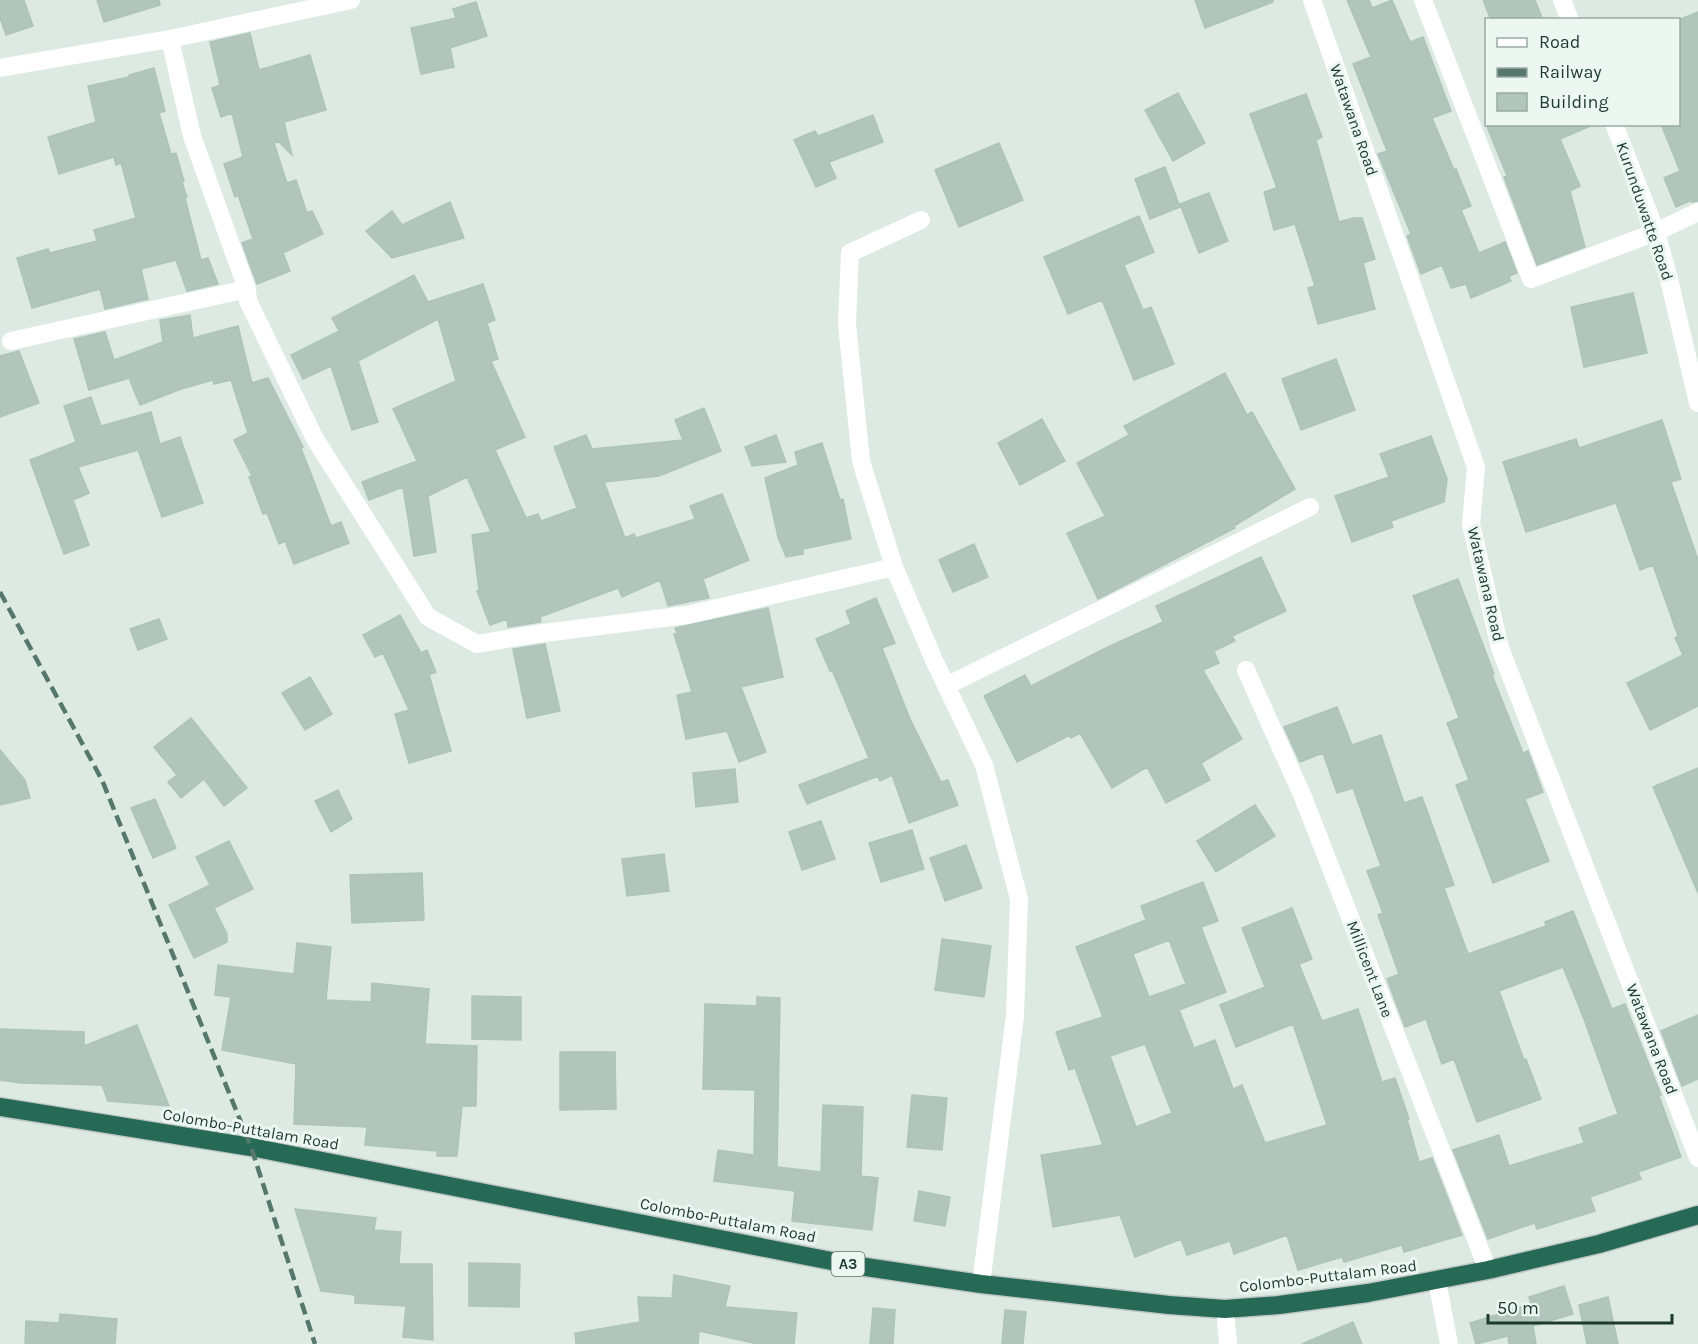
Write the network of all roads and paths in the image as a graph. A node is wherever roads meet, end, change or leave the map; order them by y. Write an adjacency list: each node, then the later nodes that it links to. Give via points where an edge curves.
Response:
1 (351, 0): 6 (street)
2 (1312, 0): 20 (street, Watawana Road, via 1476,467 1471,524 1500,648)
3 (1423, 0): 11 (street, via 1531,279)
4 (1562, 0): 5 (street)
5 (1569, 18)
6 (170, 39): 7 (street); 12 (street, via 192,136)
7 (0, 68)
8 (1615, 126): 11 (street, Kurunduwatte Road)
9 (1698, 212): 11 (street)
10 (921, 220): 16 (street, via 850,253 848,324 861,461)
11 (1656, 232): 14 (street, Kurunduwatte Road)
12 (247, 289): 13 (street); 16 (street, via 248,300 315,439 428,617 477,644 687,615)
13 (11, 341)
14 (1698, 403)
15 (1310, 507): 18 (street)
16 (894, 567): 18 (street)
17 (1246, 670): 22 (street, Millicent Lane, via 1303,797)
18 (946, 686): 24 (street, via 984,765 1019,899 1015,1016)
19 (0, 1107): 24 (highway, Colombo-Puttalam Road / A3, via 250,1147 852,1264)
20 (1698, 1158)
21 (1698, 1215): 22 (highway, Colombo-Puttalam Road / A3)
22 (1488, 1270): 23 (highway, Colombo-Puttalam Road / A3)
23 (1437, 1281): 25 (highway, Colombo-Puttalam Road / A3, via 1313,1301); 27 (street)
24 (981, 1284): 25 (highway, Colombo-Puttalam Road / A3)
25 (1225, 1309): 26 (street)
26 (1228, 1344)
27 (1449, 1344)

